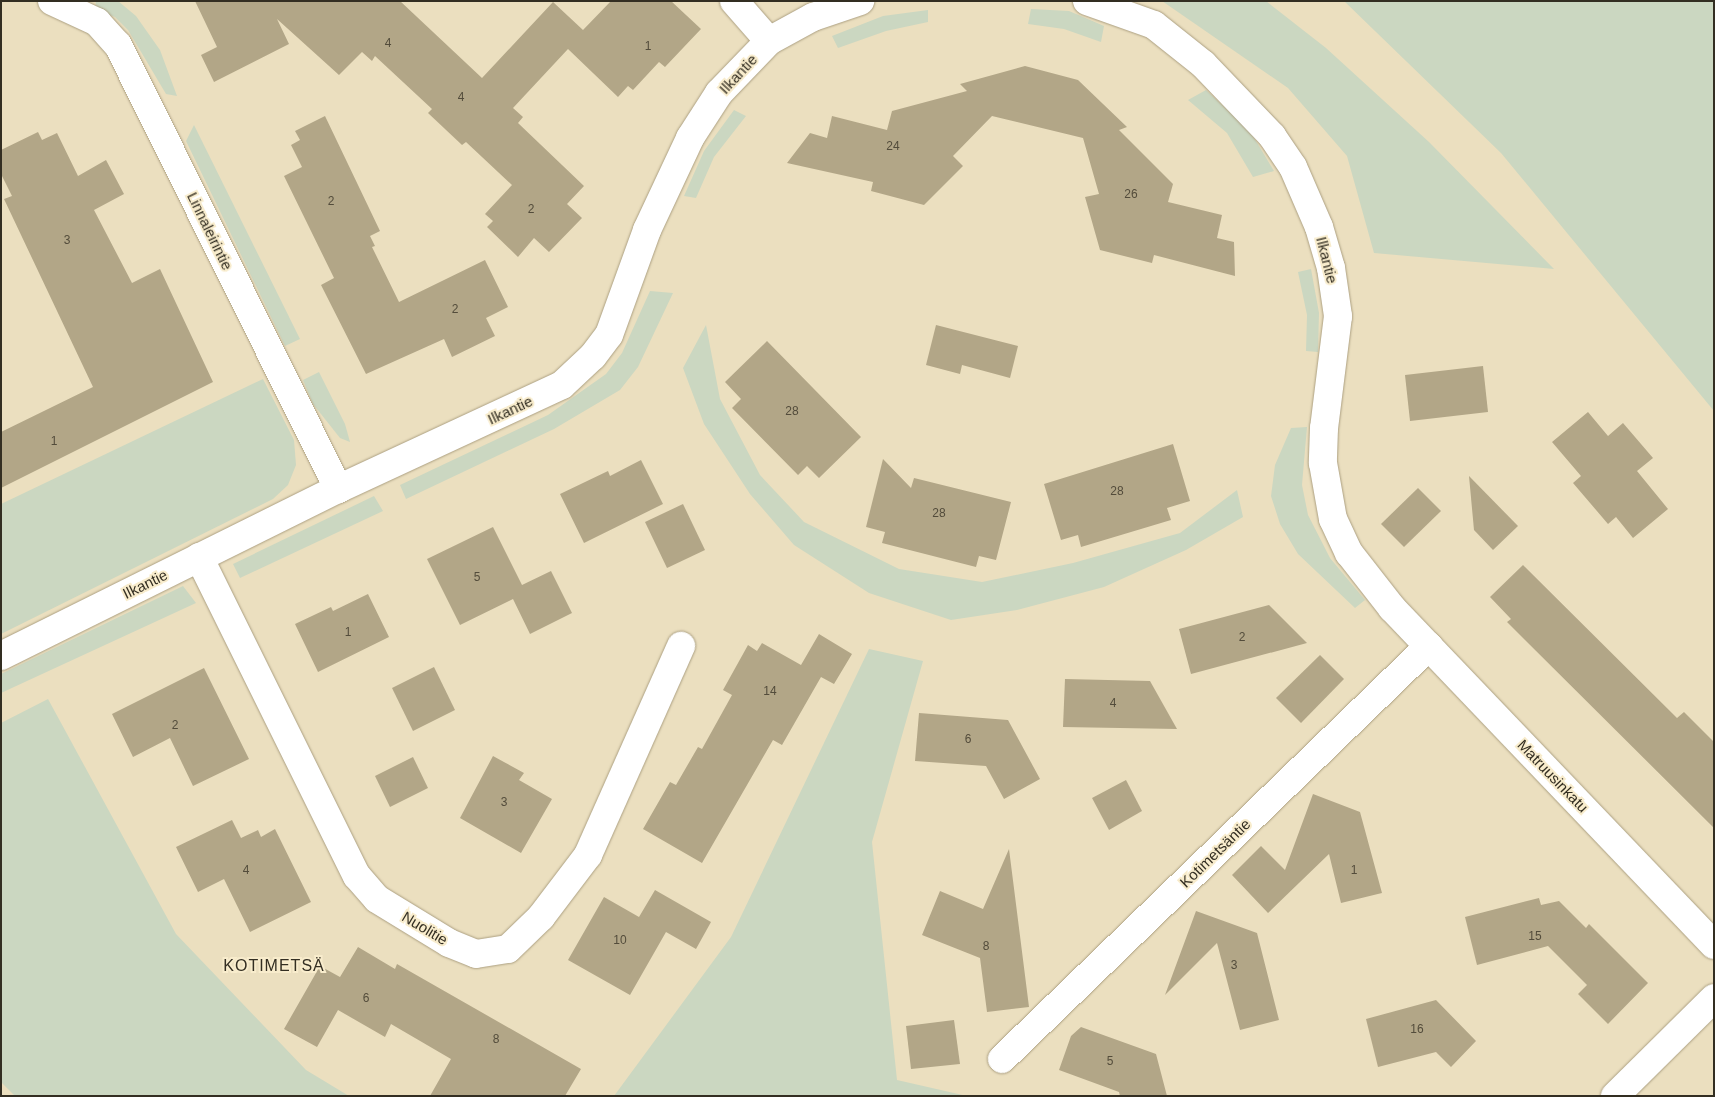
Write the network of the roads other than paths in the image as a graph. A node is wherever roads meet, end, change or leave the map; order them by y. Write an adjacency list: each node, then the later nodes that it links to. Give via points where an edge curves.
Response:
1 (52, 1): 6 (street, Linnaleirintie, via 96,22 118,45)
2 (734, 1): 5 (street)
3 (860, 1): 5 (street, Ilkantie, via 813,17)
4 (1087, 1): 8 (street, Ilkantie, via 1154,25 1204,64 1272,136 1293,167 1319,227 1331,268 1338,316 1324,428 1323,464 1333,519 1349,553)
5 (770, 41): 6 (street, Ilkantie, via 719,93 690,138 647,230 609,335 593,356 562,385)
6 (338, 490): 7 (street, Ilkantie)
7 (200, 557): 9 (street, Nuolitie, via 357,876 377,899 448,943 476,954 508,949 540,917 588,856); 11 (street, Ilkantie)
8 (1392, 608): 10 (street, Matruusinkatu)
9 (681, 646)
10 (1429, 646): 12 (street, Matruusinkatu); 14 (street, Kotimetsäntie)
11 (1, 656)
12 (1714, 945)
13 (1714, 998): 15 (street)
14 (1002, 1059)
15 (1615, 1096)

